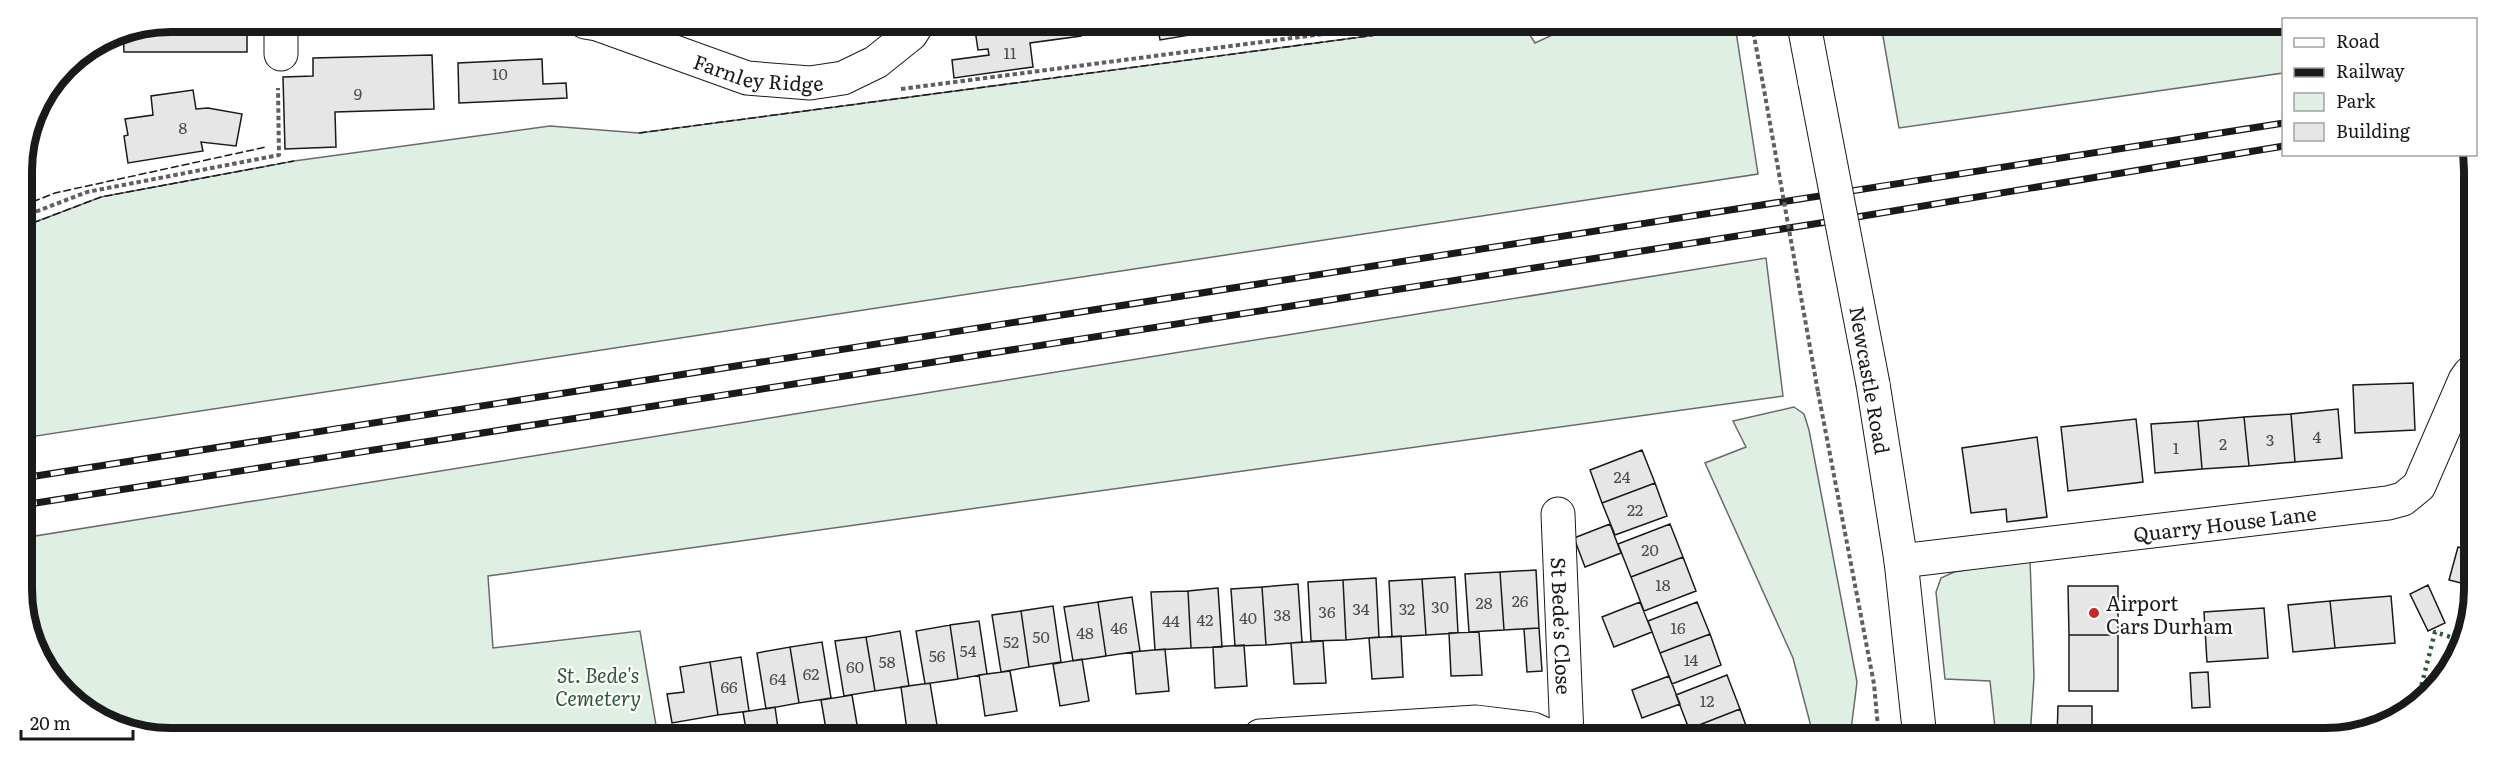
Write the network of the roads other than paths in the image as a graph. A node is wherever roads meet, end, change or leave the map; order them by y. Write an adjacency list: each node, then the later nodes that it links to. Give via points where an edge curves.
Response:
1 (281, 32): 5 (main road)
2 (614, 32): 3 (main road, Farnley Ridge, via 747,78 810,83 843,78 876,62)
3 (912, 32)
4 (1805, 32): 8 (main road, Newcastle Road, bridge, via 1873,384)
5 (280, 54)
6 (2464, 380): 8 (main road, Quarry House Lane, via 2418,486 2403,499)
7 (1558, 514): 11 (main road, St Bede's Close)
8 (1901, 561): 12 (main road, Newcastle Road)
9 (1383, 728): 10 (main road, via 1476,722)
10 (1525, 728)
11 (1567, 728)
12 (1919, 728)

